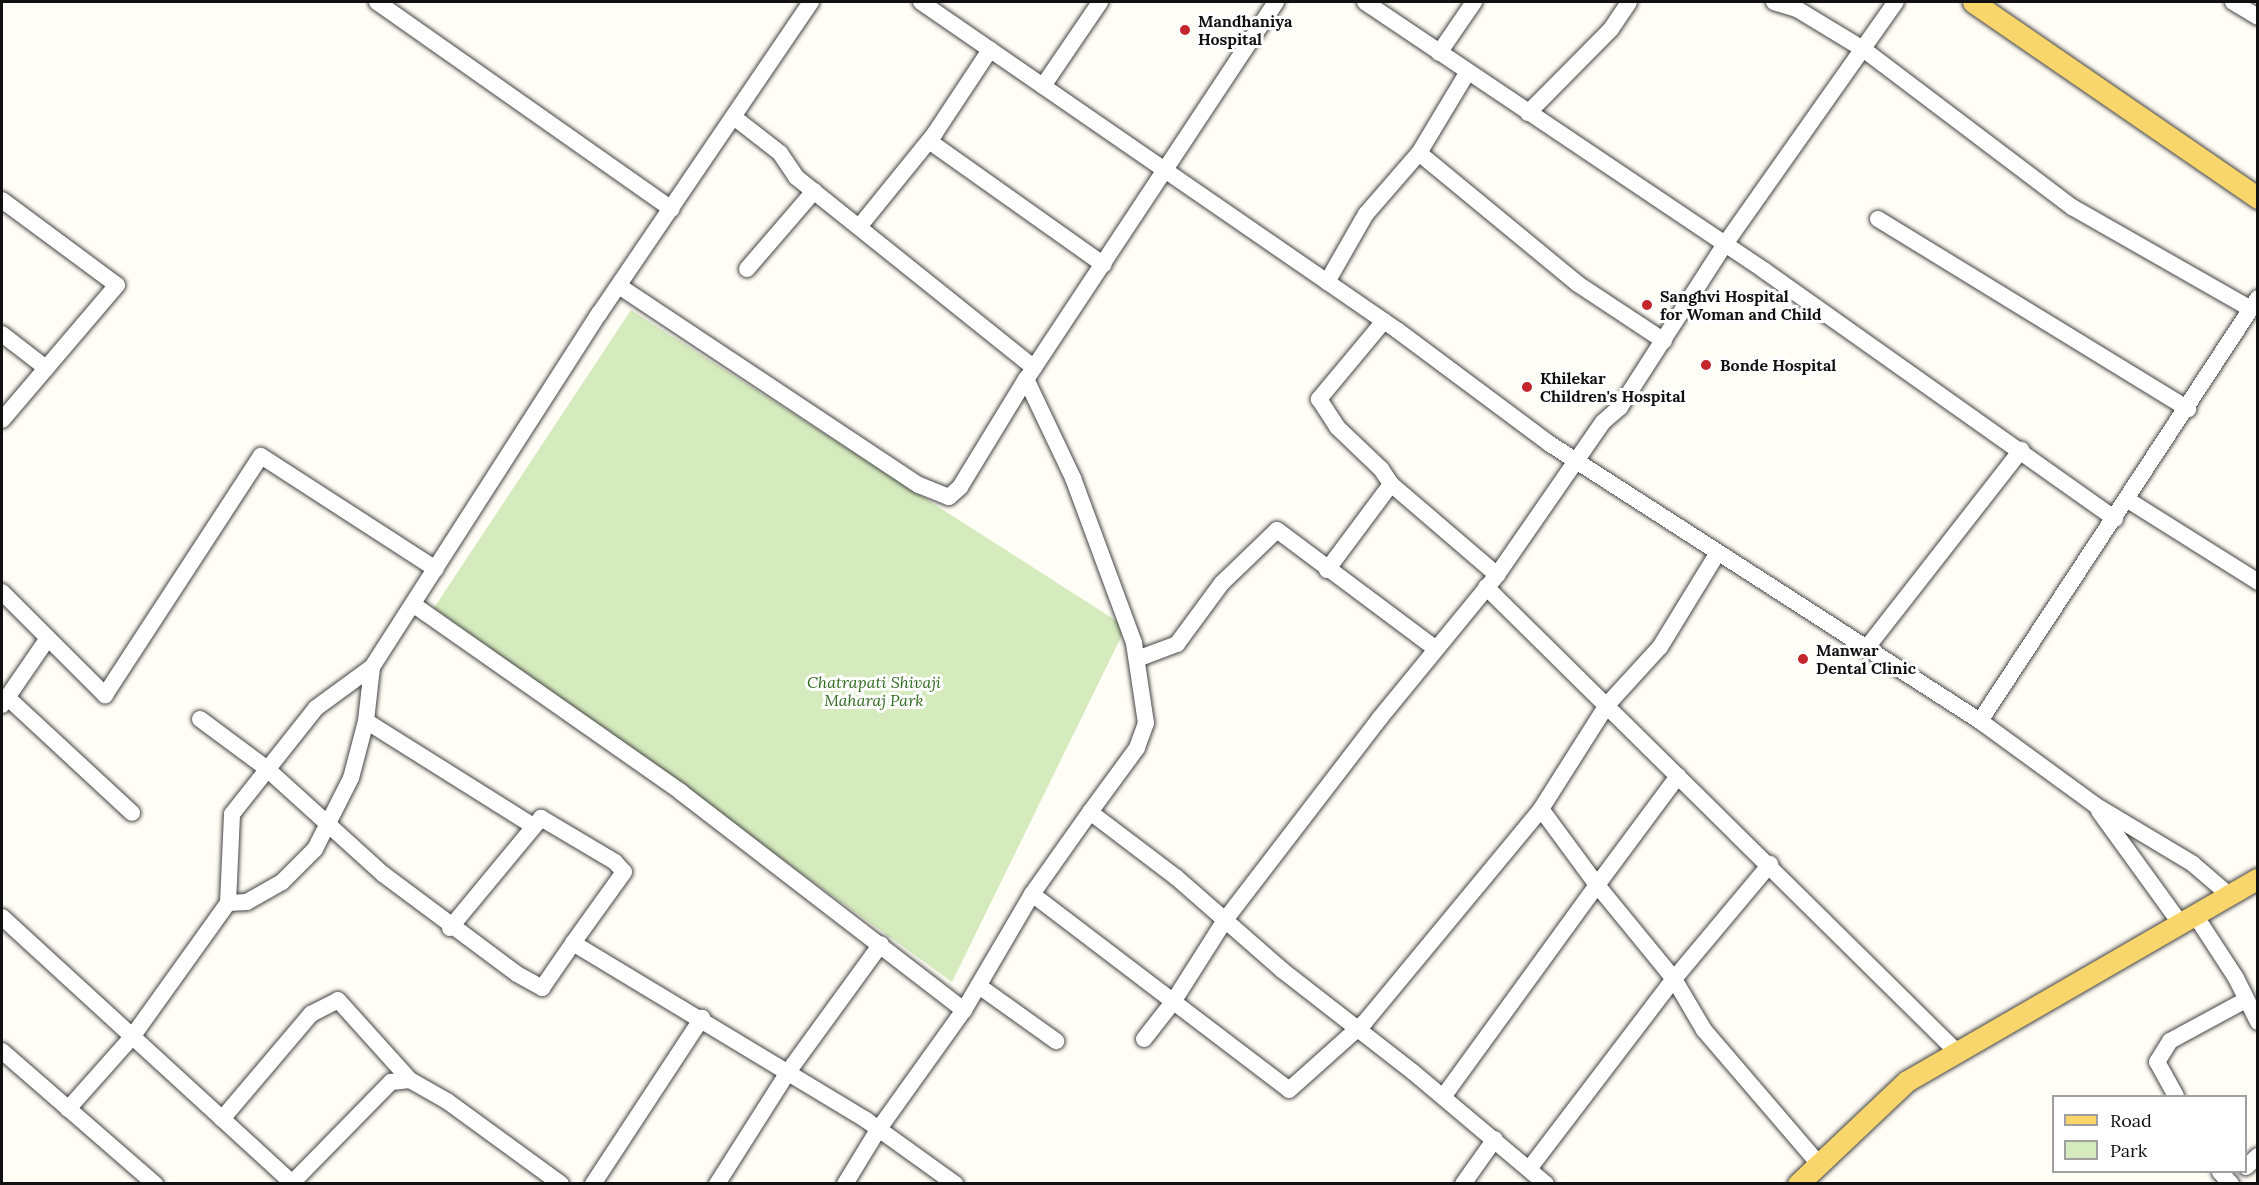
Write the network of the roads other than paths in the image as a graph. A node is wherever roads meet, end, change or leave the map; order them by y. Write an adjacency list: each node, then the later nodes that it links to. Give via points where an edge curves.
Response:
1 (377, 2): 27 (street)
2 (811, 2): 20 (street)
3 (921, 2): 15 (street)
4 (1100, 2): 18 (street)
5 (1276, 2): 23 (street)
6 (1365, 2): 16 (street)
7 (1474, 2): 16 (street)
8 (1629, 2): 19 (street, via 1611,29)
9 (1774, 2): 14 (street, via 1797,9)
10 (1896, 2): 14 (street)
11 (1973, 2): 25 (main road)
12 (2234, 2): 13 (street)
13 (2258, 17)
14 (1863, 49): 30 (street); 35 (street, via 2072,207)
15 (990, 50): 18 (street); 21 (street)
16 (1439, 53): 17 (street)
17 (1467, 73): 19 (street); 22 (street)
18 (1042, 86): 23 (street)
19 (1528, 113): 30 (street)
20 (735, 118): 24 (street, via 767,140 796,177); 27 (street)
21 (928, 141): 29 (street); 31 (street)
22 (1419, 153): 33 (street, via 1366,214); 38 (street, via 1578,284)
23 (1162, 169): 31 (street, via 1151,195); 33 (street)
24 (813, 190): 29 (street); 32 (street)
25 (2258, 198)
26 (2, 200): 39 (street, via 117,285)
27 (672, 209): 34 (street)
28 (1878, 219): 41 (street)
29 (858, 227): 40 (street)
30 (1725, 244): 38 (street); 43 (street)
31 (1104, 266): 40 (street)
32 (747, 269)
33 (1327, 282): 36 (street)
34 (619, 286): 40 (street, via 919,485 948,497 960,487); 49 (street)
35 (2254, 304): 41 (street)
36 (1384, 321): 44 (street); 45 (street, via 1319,399 1337,427 1381,469)
37 (2, 334): 39 (street)
38 (1664, 341): 44 (street, via 1620,406 1603,422)
39 (46, 368): 42 (street)
40 (1030, 374): 58 (street, via 1112,577)
41 (2188, 410): 46 (street)
42 (2, 420)
43 (2021, 450): 47 (street); 57 (street)
44 (1575, 461): 48 (street); 51 (street)
45 (1391, 484): 50 (street); 51 (street)
46 (2128, 500): 47 (street); 52 (street)
47 (2115, 519): 63 (street)
48 (1717, 554): 57 (street); 61 (street, via 1660,647)
49 (436, 569): 54 (street); 55 (street, via 261,456 105,695)
50 (1327, 570): 56 (street); 58 (street, via 1277,530 1222,583 1177,644)
51 (1491, 581): 56 (street); 61 (street)
52 (2258, 582)
53 (2, 592): 55 (street)
54 (414, 605): 59 (street); 84 (street, via 682,793)
55 (48, 638): 60 (street)
56 (1435, 648): 81 (street)
57 (1865, 650): 63 (street)
58 (1137, 659): 69 (street, via 1146,723 1137,748)
59 (372, 667): 64 (street); 65 (street, via 316,708)
60 (5, 702): 70 (street)
61 (1607, 705): 66 (street); 68 (street)
62 (200, 719): 65 (street)
63 (1980, 721): 67 (street)
64 (366, 722): 71 (street, via 351,778); 72 (street)
65 (266, 768): 71 (street); 78 (street, via 232,814)
66 (1678, 776): 73 (street); 75 (street)
67 (2096, 805): 77 (street, via 2193,864); 80 (street)
68 (1541, 809): 75 (street); 92 (street)
69 (1089, 812): 76 (street); 81 (street, via 1178,878)
70 (132, 813)
71 (331, 823): 78 (street, via 315,849 282,882 247,902); 82 (street, via 383,874)
72 (532, 825): 82 (street); 83 (street, via 541,818 615,862 624,872)
73 (1770, 864): 85 (street); 97 (street)
74 (2258, 878): 77 (main road)
75 (1597, 885): 85 (street); 101 (street)
76 (1032, 894): 86 (street); 88 (street)
77 (2229, 895): 80 (main road)
78 (228, 903): 93 (street)
79 (2, 917): 93 (street)
80 (2188, 919): 87 (street, via 2235,978); 97 (main road)
81 (1225, 920): 88 (street); 92 (street)
82 (450, 928): 83 (street, via 542,988)
83 (573, 942): 90 (street)
84 (881, 944): 89 (street); 98 (street)
85 (1674, 980): 106 (street, via 1704,1030); 107 (street)
86 (979, 986): 89 (street); 95 (street)
87 (2244, 1001): 91 (street); 100 (street, via 2170,1041 2157,1062)
88 (1173, 1002): 92 (street, via 1289,1090); 94 (street)
89 (964, 1010): 104 (street)
90 (702, 1018): 98 (street); 111 (street)
91 (2258, 1022)
92 (1358, 1029): 101 (street)
93 (132, 1037): 102 (street); 103 (street)
94 (1144, 1039)
95 (1056, 1041)
96 (2, 1051): 102 (street)
97 (1957, 1052): 106 (main road, via 1907,1081)
98 (788, 1072): 104 (street); 112 (street)
99 (410, 1080): 103 (street, via 338,1000 311,1014); 108 (street, via 391,1082); 110 (street, via 447,1101)
100 (2175, 1095)
101 (1443, 1097): 105 (street)
102 (68, 1109): 109 (street)
103 (222, 1119): 108 (street)
104 (878, 1130): 113 (street); 114 (street)
105 (1495, 1138): 107 (street); 115 (street)
106 (1819, 1164): 117 (main road)
107 (1529, 1169): 116 (street)
108 (292, 1183)
109 (154, 1184)
110 (561, 1184)
111 (593, 1184)
112 (717, 1184)
113 (845, 1184)
114 (955, 1184)
115 (1463, 1184)
116 (1546, 1184)
117 (1798, 1184)

